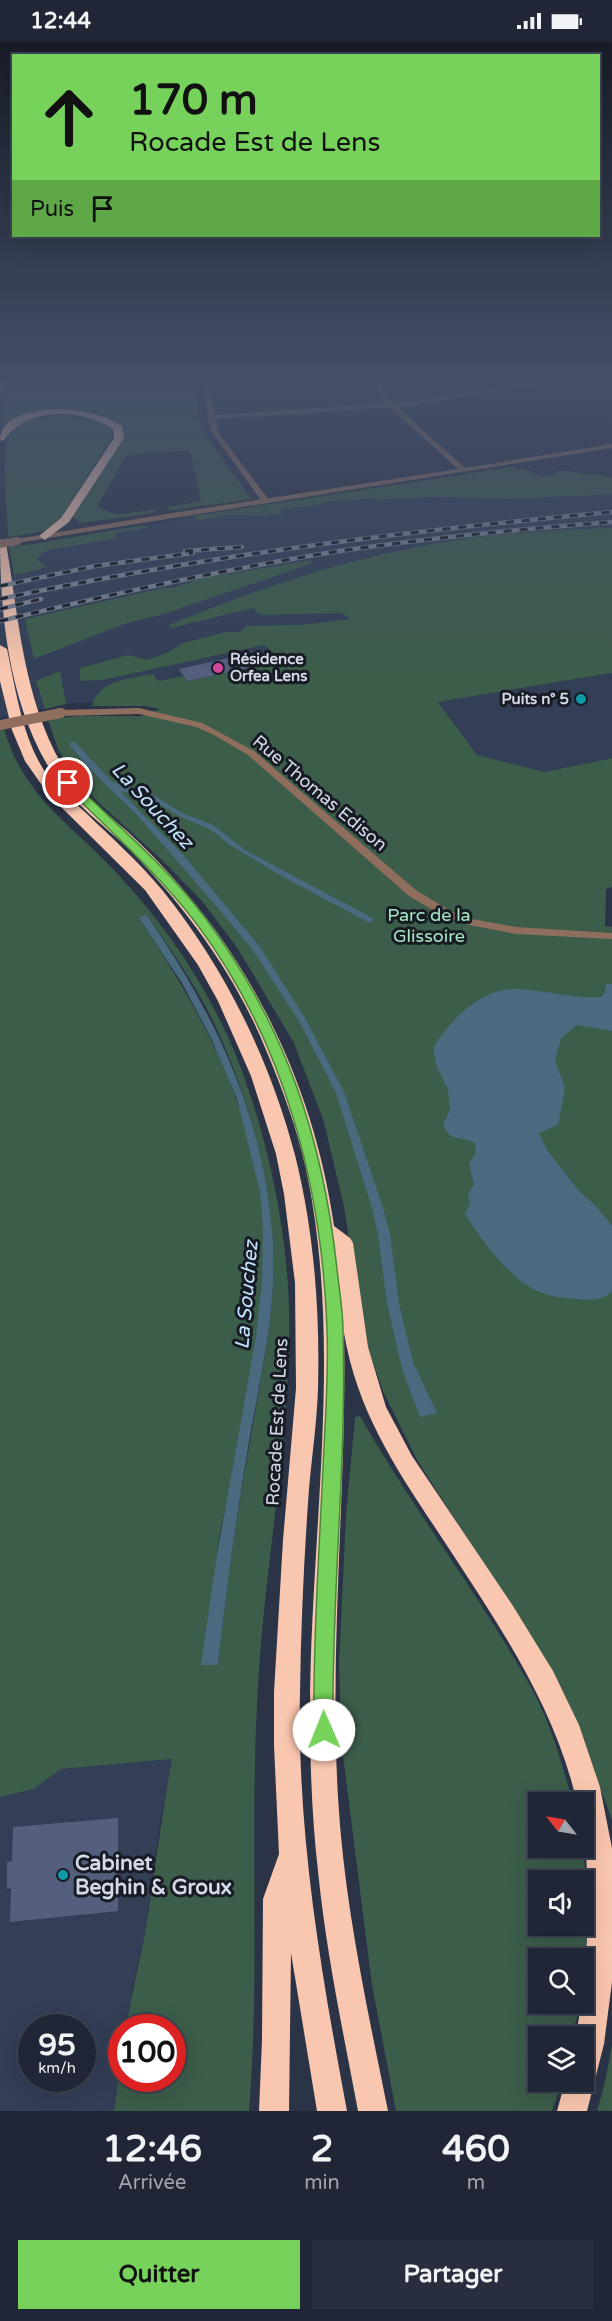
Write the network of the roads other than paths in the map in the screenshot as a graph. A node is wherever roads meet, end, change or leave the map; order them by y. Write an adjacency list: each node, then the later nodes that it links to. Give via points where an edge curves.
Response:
1 (93, 478): 5 (highway)
2 (248, 478): 4 (street)
3 (419, 478): 4 (street)
4 (265, 500): 6 (street)
5 (65, 520): 6 (highway); 7 (highway)
6 (79, 530): 7 (street)
7 (45, 536): 8 (street)
8 (6, 543): 12 (highway, via 16,646 38,732 59,772 134,846 201,921 251,1001 275,1045 292,1089 313,1158)
9 (0, 649): 13 (highway, Rocade Est de Lens, via 20,729 40,776 157,894 212,972 257,1067 294,1195 305,1277 308,1374 286,1695)
10 (0, 725): 11 (street, Rue Thomas Edison, bridge, via 61,713 139,711 199,725 251,753 426,903 449,915 479,924)
11 (610, 936)
12 (325, 1230): 14 (highway, via 343,1243 360,1358 374,1405 396,1452 536,1665 565,1724 586,1783 598,1834 604,1917); 18 (highway, via 335,1328 323,1667 328,1840)
13 (292, 1853): 16 (highway, via 278,1899); 17 (highway, Rocade Est de Lens)
14 (591, 2026)
15 (577, 2092): 19 (highway)
16 (274, 2111)
17 (332, 2111)
18 (373, 2111)
19 (572, 2111)

